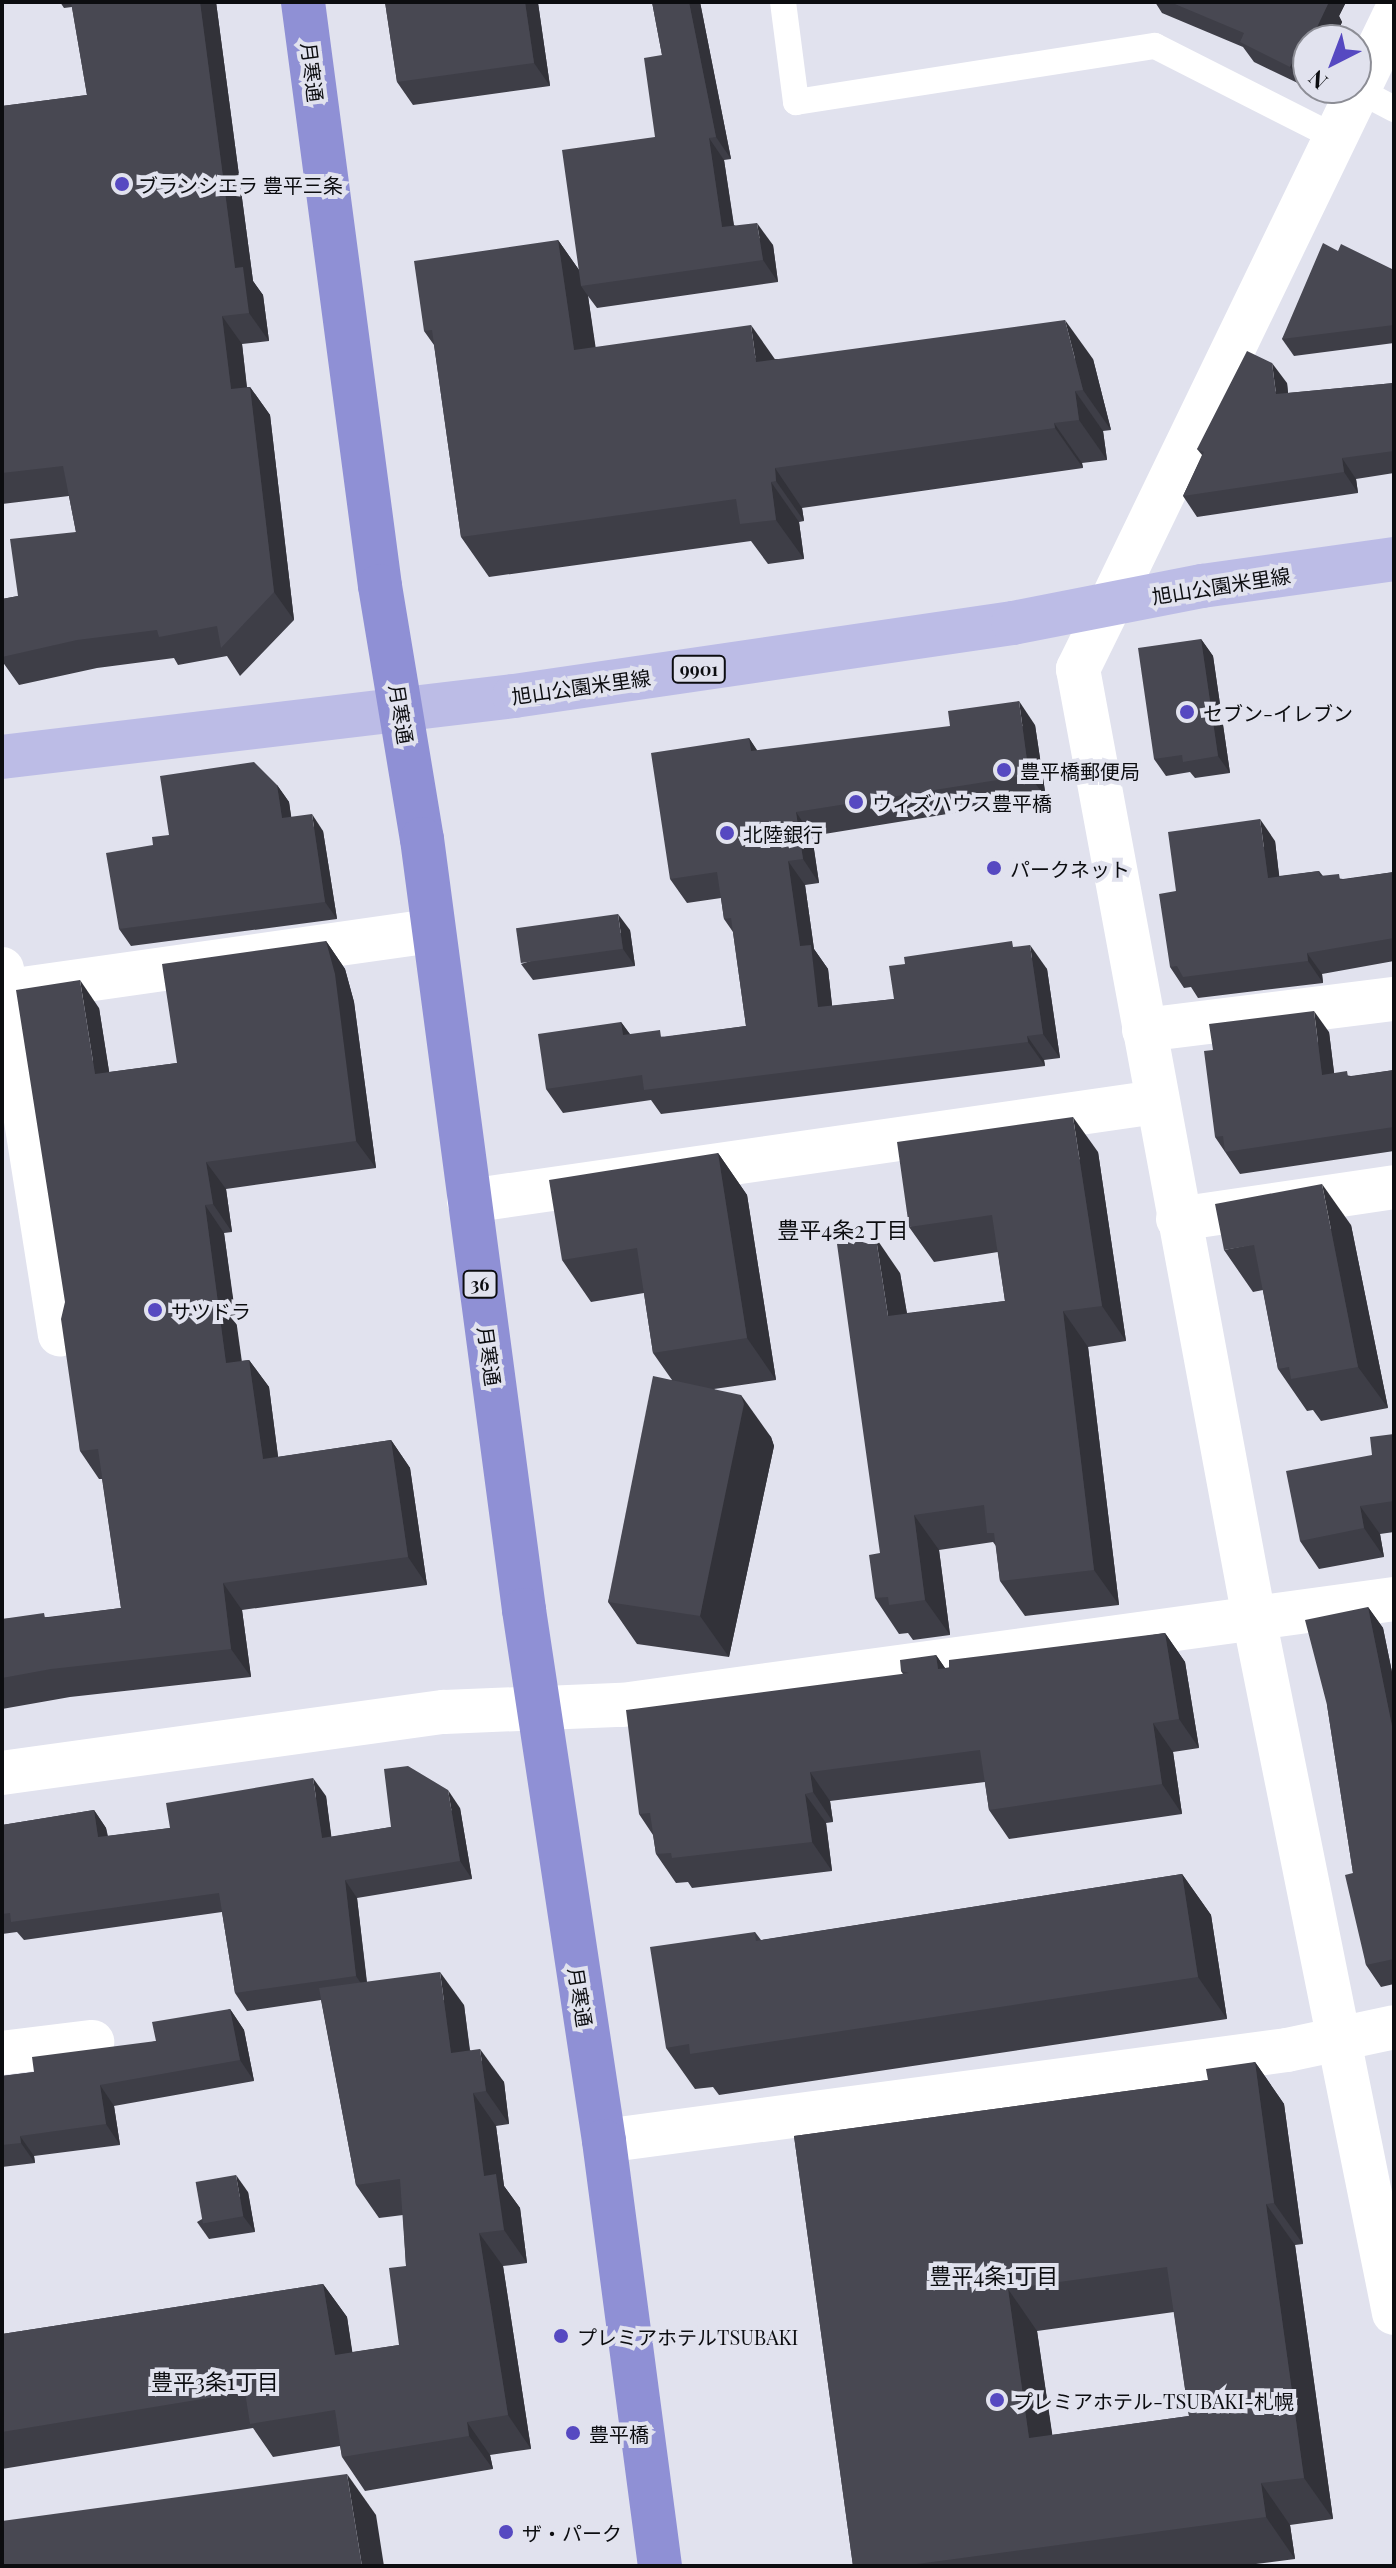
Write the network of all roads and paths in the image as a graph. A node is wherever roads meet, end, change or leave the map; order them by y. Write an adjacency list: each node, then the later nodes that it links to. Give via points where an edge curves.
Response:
1 (303, 2): 8 (highway, 月寒通 / 36)
2 (783, 2): 5 (lane, via 796,102 1155,46)
3 (1394, 16): 4 (street)
4 (1376, 100): 5 (street)
5 (1334, 137): 7 (street)
6 (1394, 559): 7 (main road, 旭山公園米里線 / 9901)
7 (1111, 602): 8 (main road, 旭山公園米里線 / 9901, via 1013,623); 13 (street, via 1078,669)
8 (401, 710): 9 (main road, 旭山公園米里線 / 9901, via 307,717); 10 (highway, 月寒通 / 36)
9 (2, 757)
10 (432, 931): 11 (street); 17 (highway, 月寒通 / 36)
11 (3, 984): 16 (street)
12 (1394, 999): 13 (street)
13 (1144, 1030): 14 (street)
14 (1156, 1102): 17 (street); 18 (street)
15 (1394, 1187): 18 (street)
16 (19, 1200): 19 (street)
17 (469, 1201): 22 (highway, 月寒通 / 36)
18 (1178, 1219): 21 (street)
19 (60, 1334)
20 (1394, 1599): 21 (street)
21 (1254, 1618): 22 (street, via 622,1705); 25 (street)
22 (539, 1710): 23 (street, via 444,1712); 28 (highway, 月寒通 / 36)
23 (2, 1773)
24 (1394, 2027): 25 (street)
25 (1339, 2039): 28 (street); 29 (street)
26 (92, 2042): 27 (street)
27 (2, 2053)
28 (604, 2141): 30 (highway, 月寒通 / 36)
29 (1394, 2313)
30 (660, 2566)

